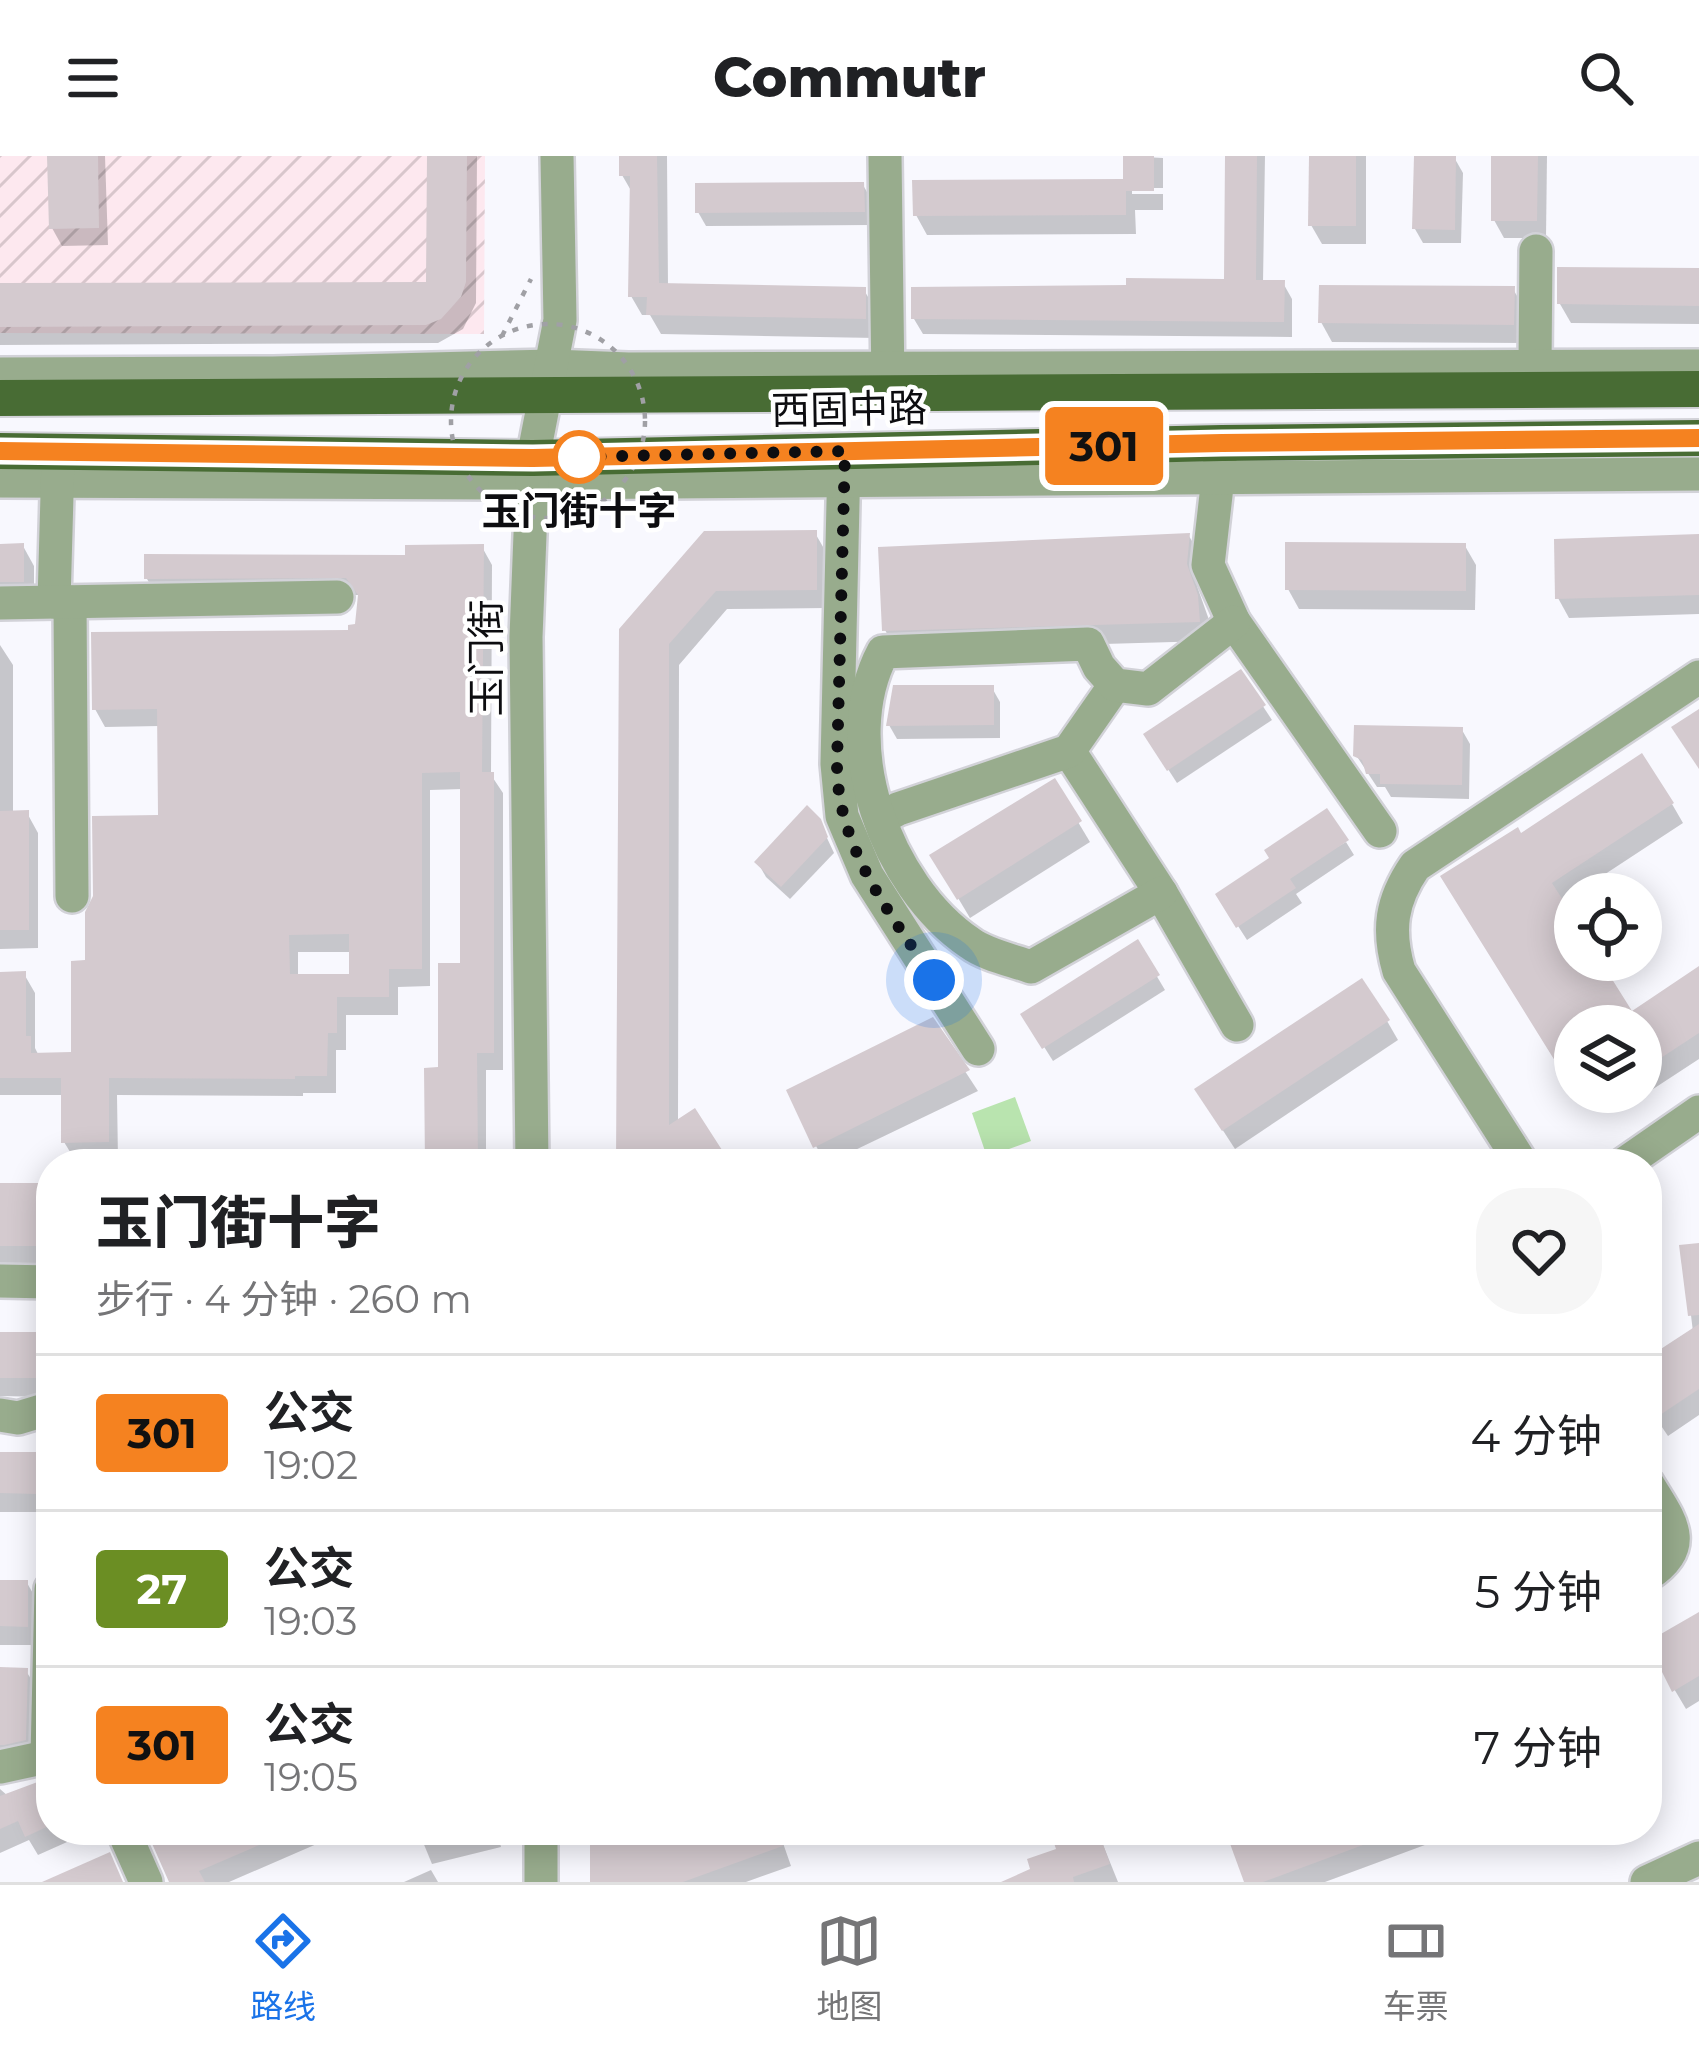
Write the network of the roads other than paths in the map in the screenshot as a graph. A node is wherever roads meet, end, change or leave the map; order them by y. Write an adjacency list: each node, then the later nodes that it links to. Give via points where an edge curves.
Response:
1 (557, 156): 8 (street, 玉门街, via 560,320)
2 (885, 156): 7 (street)
3 (1536, 251): 4 (street)
4 (1534, 365): 5 (street); 7 (street)
5 (1699, 366)
6 (0, 374): 8 (street)
7 (888, 380): 8 (main road, 西固中路); 9 (main road, 西固中路)
8 (551, 381): 10 (main road, 西固中路); 16 (street, 玉门街)
9 (1699, 389)
10 (0, 398)
11 (1699, 438): 13 (main road, 西固中路)
12 (0, 451): 14 (main road, 西固中路)
13 (1220, 461): 15 (main road, 西固中路); 17 (street); 22 (street, via 1208,565)
14 (57, 466): 16 (main road, 西固中路); 18 (street); 20 (street)
15 (844, 466): 16 (main road, 西固中路); 31 (street, via 842,816 867,875)
16 (532, 470): 33 (street, 玉门街)
17 (1699, 474)
18 (0, 481)
19 (337, 597): 20 (street)
20 (62, 602): 21 (street); 29 (street)
21 (0, 603)
22 (1234, 622): 24 (street, via 1148,688); 27 (street)
23 (1699, 677): 34 (street, via 1415,866 1400,889 1391,916 1400,971)
24 (1115, 686): 25 (street); 26 (street, via 1088,644 883,652 868,679 861,757)
25 (1069, 752): 26 (street); 28 (street)
26 (880, 819): 28 (street, via 916,893 971,945 1031,967)
27 (1380, 831)
28 (1161, 893): 30 (street)
29 (72, 896)
30 (1237, 1025)
31 (978, 1049)
32 (1699, 1112): 35 (street)
33 (532, 1149)
34 (1513, 1149)
35 (1646, 1149)
36 (0, 1281): 37 (street)
37 (36, 1282)
38 (36, 1412): 39 (street)
39 (0, 1415)
40 (1662, 1509): 41 (street, via 1674,1538)
41 (1662, 1563)
42 (36, 1759): 43 (street)
43 (0, 1767)
44 (130, 1845): 47 (street)
45 (541, 1845): 48 (street)
46 (1699, 1858): 49 (street)
47 (146, 1882)
48 (541, 1882)
49 (1646, 1882)

